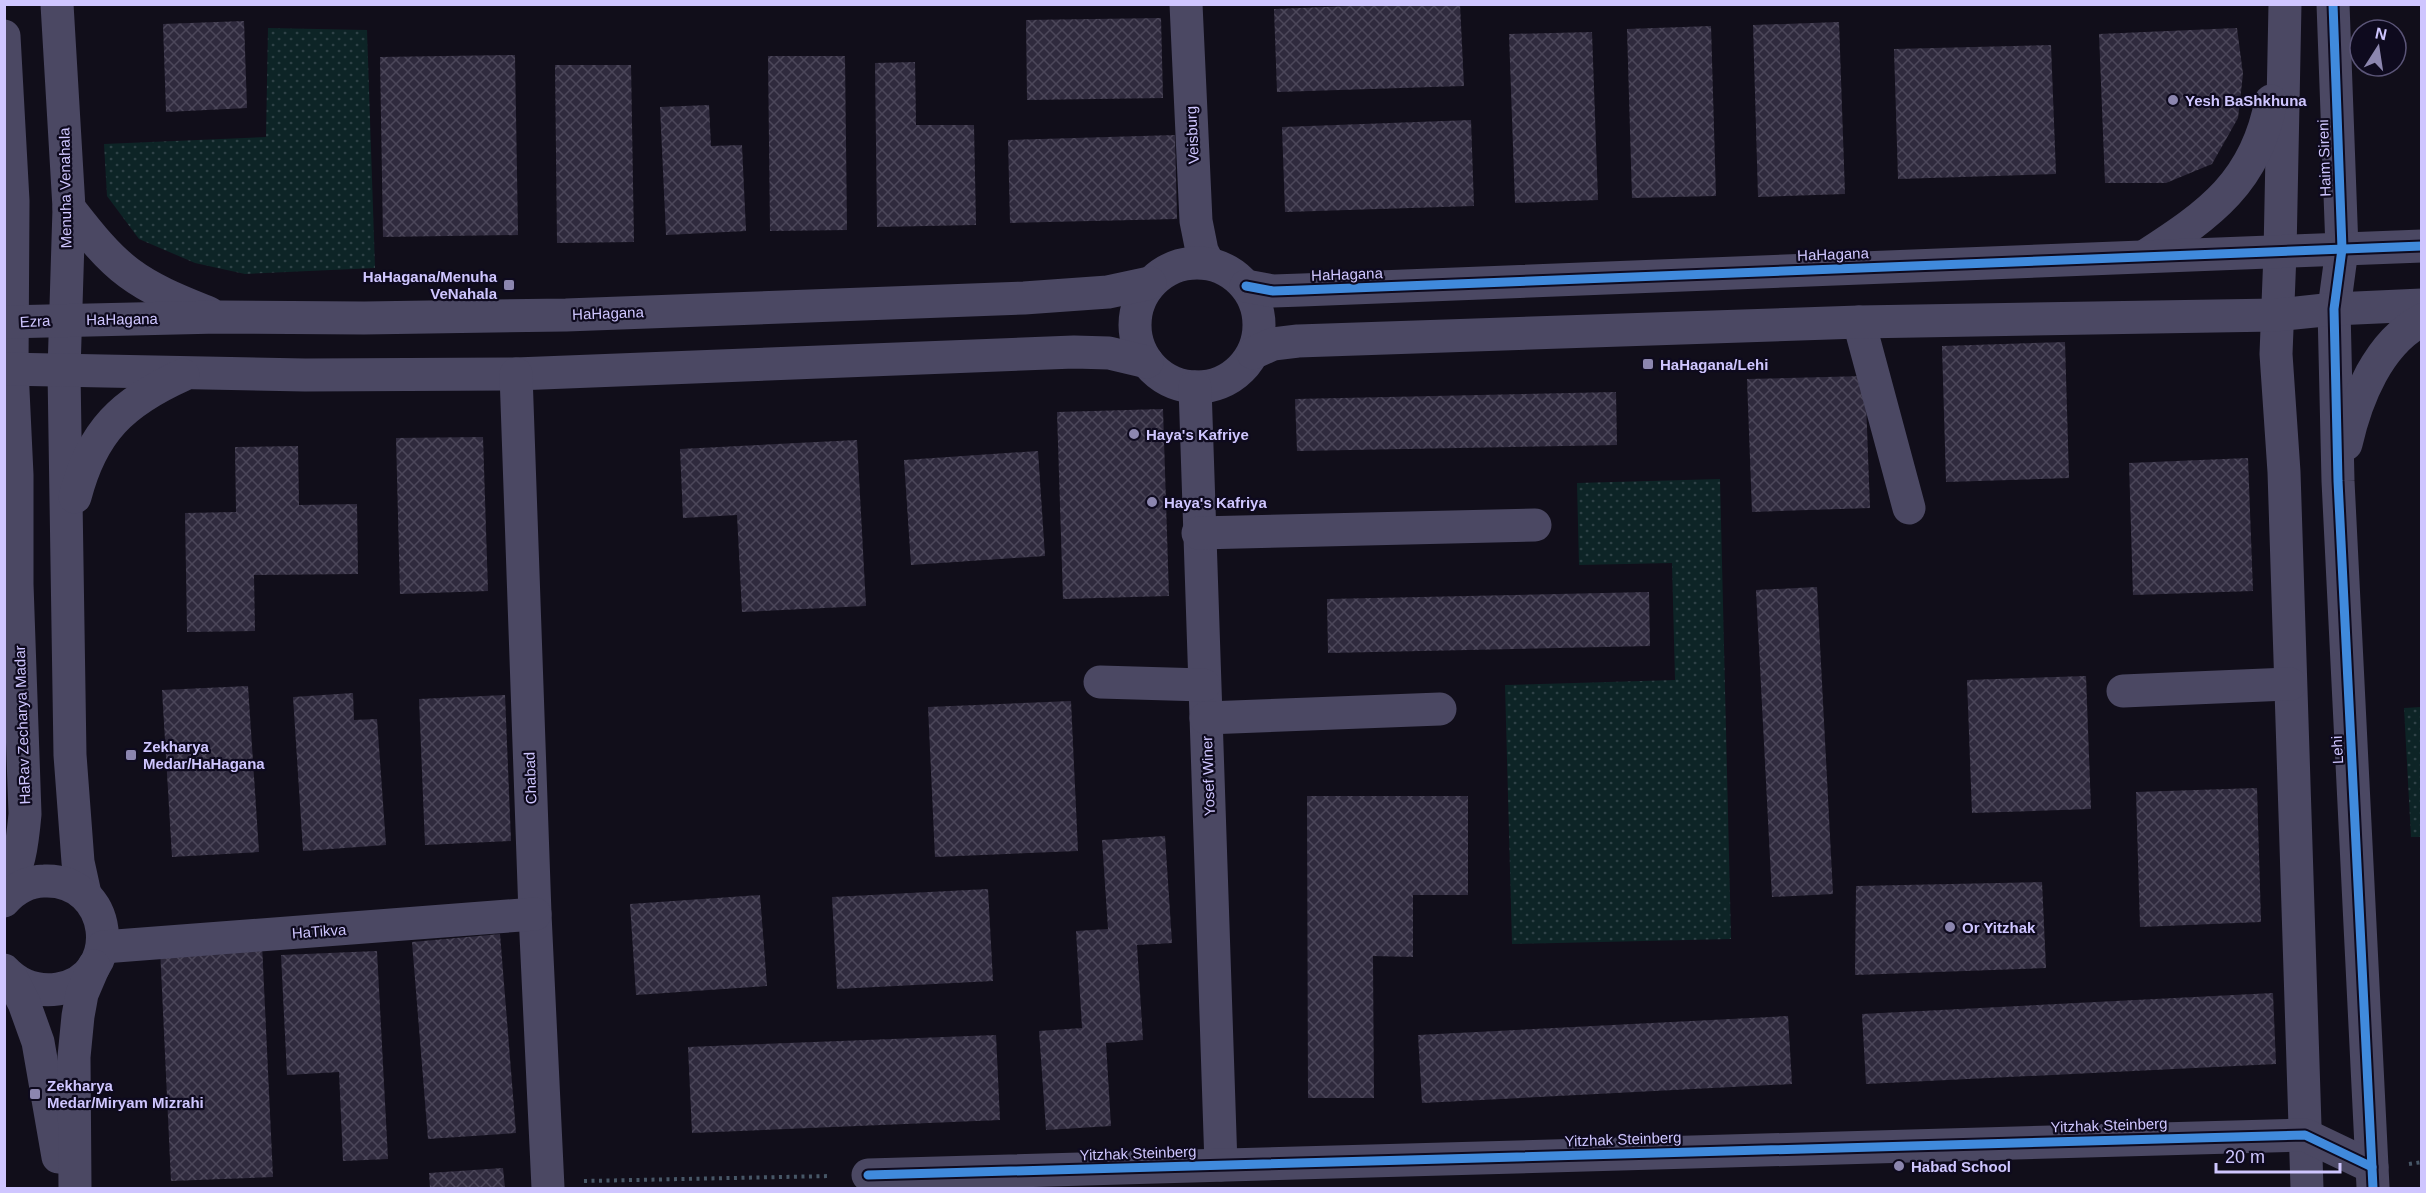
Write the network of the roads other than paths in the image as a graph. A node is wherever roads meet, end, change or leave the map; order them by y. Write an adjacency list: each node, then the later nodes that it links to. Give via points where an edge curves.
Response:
1 (57, 4): 6 (street, Menuha Venahala)
2 (1186, 4): 12 (street, Veisburg, via 1196,221)
3 (2333, 4): 9 (street, Haim Sireni)
4 (2285, 15): 10 (street); 11 (street, via 2266,128 2251,163 2195,224)
5 (4, 36): 7 (street)
6 (69, 208): 18 (street, via 129,273); 19 (street, Menuha Venahala)
7 (9, 210): 22 (street)
8 (2421, 246): 9 (street, HaHagana)
9 (2342, 249): 10 (street, HaHagana); 16 (street, Haim Sireni)
10 (2280, 253): 11 (street, HaHagana); 17 (street)
11 (2145, 256): 14 (street, HaHagana, via 1273,291)
12 (1208, 263): 13 (street, via 1177,265); 14 (street, via 1229,272)
13 (1150, 283): 18 (street, HaHagana, via 1107,292 1024,298 566,315); 24 (street, via 1141,297 1134,330)
14 (1246, 286): 23 (street, via 1259,319)
15 (2421, 305): 16 (street)
16 (2334, 309): 17 (street); 31 (street, Lehi)
17 (2276, 315): 21 (street); 37 (street)
18 (219, 317): 19 (street, HaHagana)
19 (65, 320): 22 (street, Ezra); 26 (street, Menuha Venahala)
20 (2421, 320): 31 (street, via 2386,351 2369,380 2352,418)
21 (1859, 322): 23 (street, via 1298,341); 32 (street)
22 (9, 323): 25 (street)
23 (1253, 352): 29 (street, via 1245,364 1222,381)
24 (1147, 362): 28 (street, via 1109,353 1074,352); 29 (street, via 1168,380)
25 (8, 369): 26 (street); 30 (street, HaRav Zecharya Madar)
26 (64, 371): 27 (street); 34 (street)
27 (187, 373): 28 (street); 34 (street, via 134,401 105,431 86,461)
28 (516, 374): 44 (street, Chabad)
29 (1194, 387): 35 (street, Yosef Winer)
30 (11, 464): 43 (street, HaRav Zecharya Madar, via 25,814 17,871)
31 (2338, 481): 50 (street, Lehi)
32 (1909, 508)
33 (1534, 525): 35 (street)
34 (67, 529): 42 (street, via 72,799)
35 (1198, 533): 38 (street, Yosef Winer)
36 (1100, 682): 38 (street)
37 (2290, 684): 39 (street); 47 (street)
38 (1204, 685): 41 (street, Yosef Winer)
39 (2123, 691)
40 (1440, 709): 41 (street)
41 (1206, 718): 48 (street, Yosef Winer)
42 (85, 894): 43 (street, via 55,880 38,881); 45 (street, via 97,909 103,927)
43 (4, 899)
44 (535, 915): 45 (street, HaTikva); 51 (street, Chabad)
45 (98, 956): 46 (street, via 81,980 64,988 46,991 28,987); 53 (street, via 82,994 77,1026)
46 (8, 973): 52 (street, via 38,1042)
47 (2305, 1135): 48 (street, Yitzhak Steinberg); 50 (street, Yitzhak Steinberg); 54 (street)
48 (1221, 1165): 49 (street, Yitzhak Steinberg)
49 (868, 1175)
50 (2373, 1178)
51 (548, 1185)
52 (63, 1188)
53 (75, 1188)
54 (2307, 1188)

